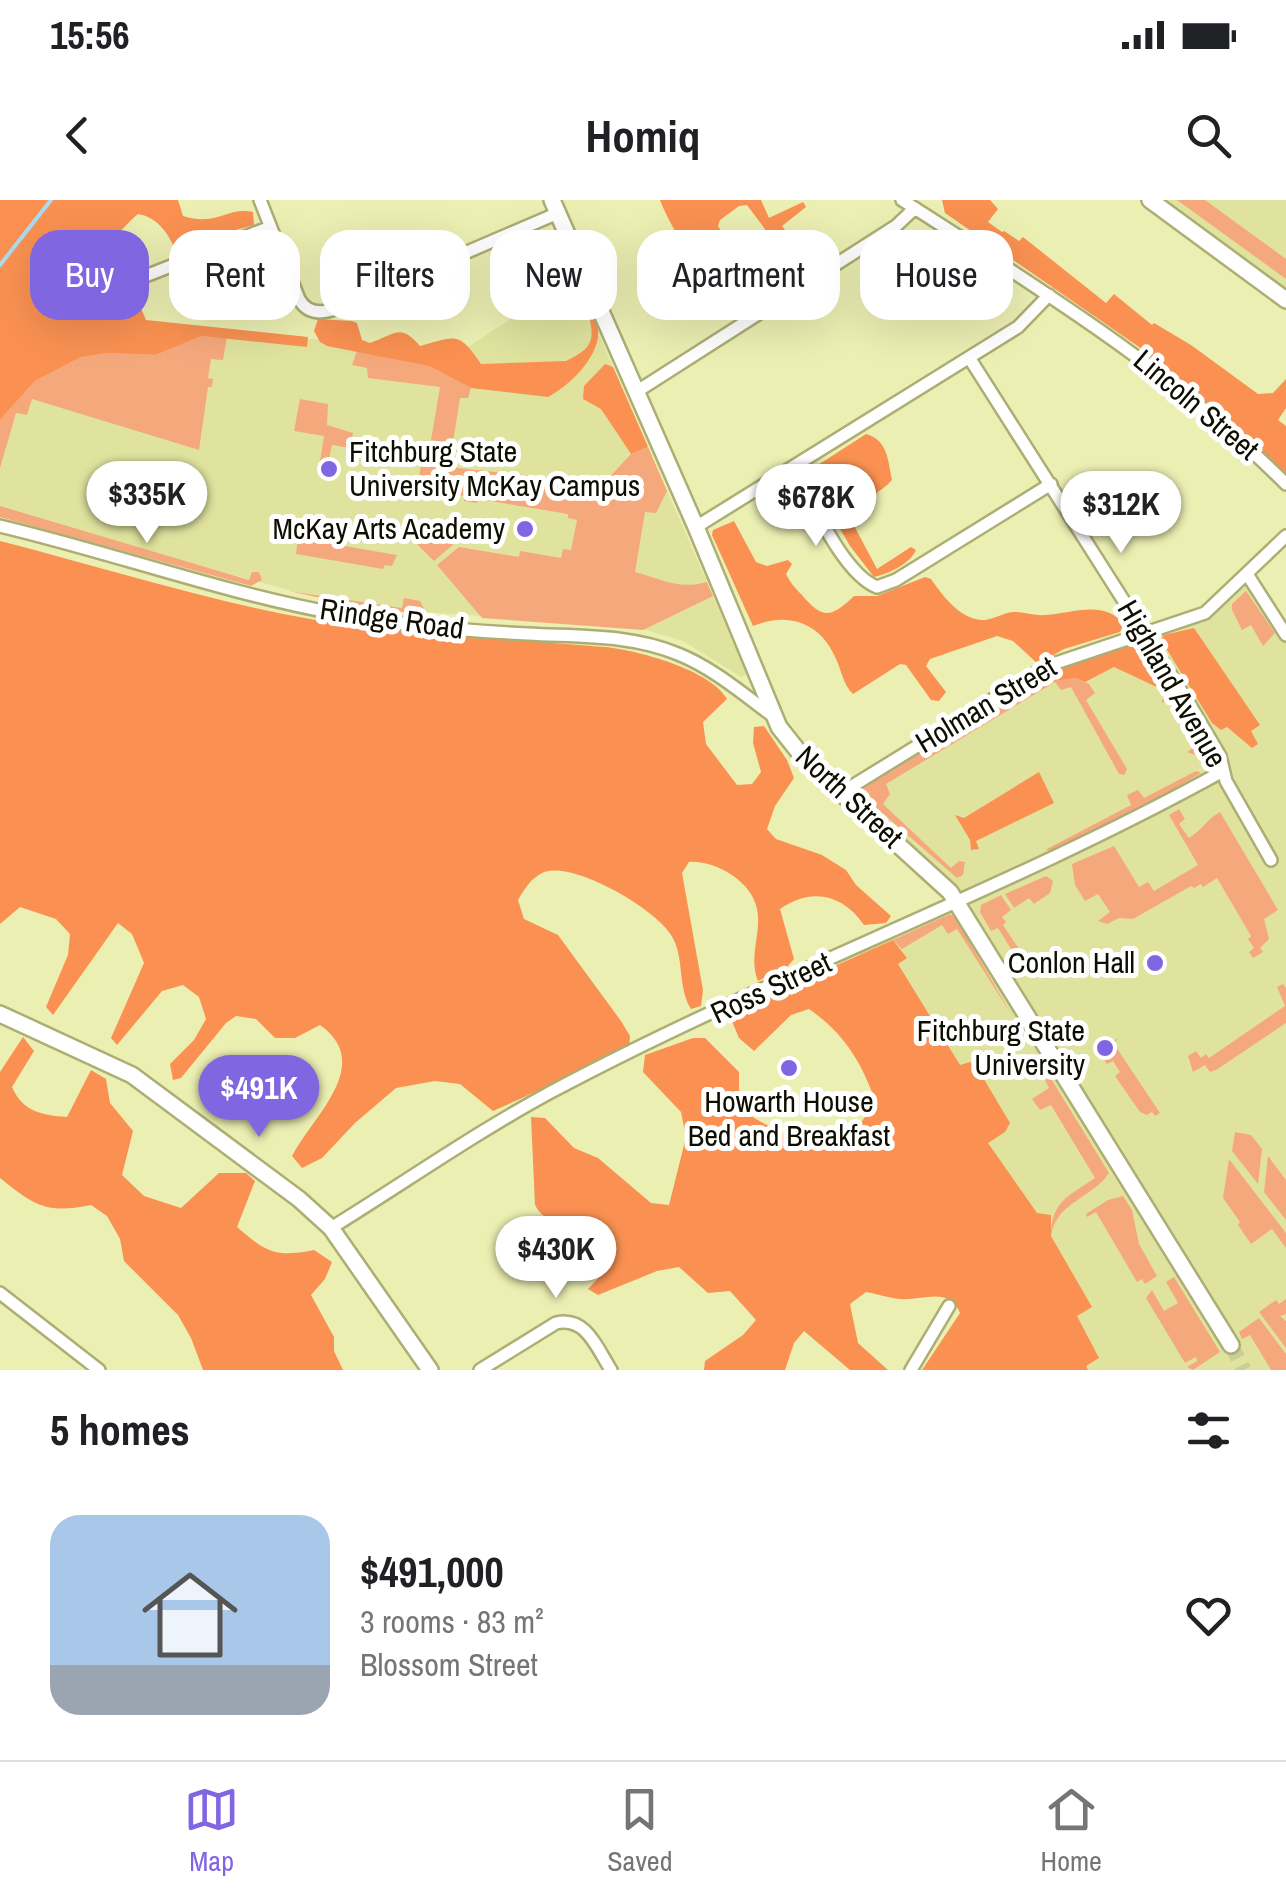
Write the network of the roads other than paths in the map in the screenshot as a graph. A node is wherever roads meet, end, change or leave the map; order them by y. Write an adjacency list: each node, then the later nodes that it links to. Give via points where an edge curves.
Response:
1 (260, 200): 6 (street)
2 (902, 200): 5 (street, Lincoln Street)
3 (1150, 200): 9 (street)
4 (555, 207): 6 (street, via 332,310 309,310 299,299); 11 (street, North Street)
5 (915, 208): 8 (street, Lincoln Street); 11 (street)
6 (270, 226): 7 (street)
7 (149, 275)
8 (1050, 294): 10 (street, via 1018,327); 14 (street, Lincoln Street, via 1183,390)
9 (1286, 300)
10 (970, 358): 12 (street); 13 (street, Highland Avenue)
11 (636, 392): 16 (street, North Street)
12 (794, 469): 13 (street, via 851,567 877,588); 16 (street)
13 (1051, 484): 19 (street, Highland Avenue)
14 (1286, 484)
15 (0, 526): 21 (street, Rindge Road, via 338,614 653,646 709,670)
16 (696, 527): 21 (street, North Street)
17 (1286, 536): 18 (street, Holman Street)
18 (1247, 574): 19 (street, Holman Street, via 1204,612); 20 (street)
19 (1146, 634): 22 (street, Highland Avenue); 23 (street, Holman Street, via 1032,674)
20 (1286, 635)
21 (773, 716): 23 (street, North Street)
22 (1223, 771): 24 (street, Highland Avenue); 25 (street, Ross Street, via 1112,832)
23 (840, 793): 25 (street, North Street)
24 (1271, 860)
25 (956, 903): 27 (street, Ross Street, via 553,1091); 30 (street, North Street)
26 (0, 1014): 27 (street, via 145,1083)
27 (331, 1228): 32 (street)
28 (0, 1294): 31 (street)
29 (949, 1306): 35 (street)
30 (1231, 1346)
31 (99, 1370)
32 (430, 1370)
33 (480, 1370): 34 (street, via 567,1320 586,1330)
34 (611, 1370)
35 (912, 1370)

